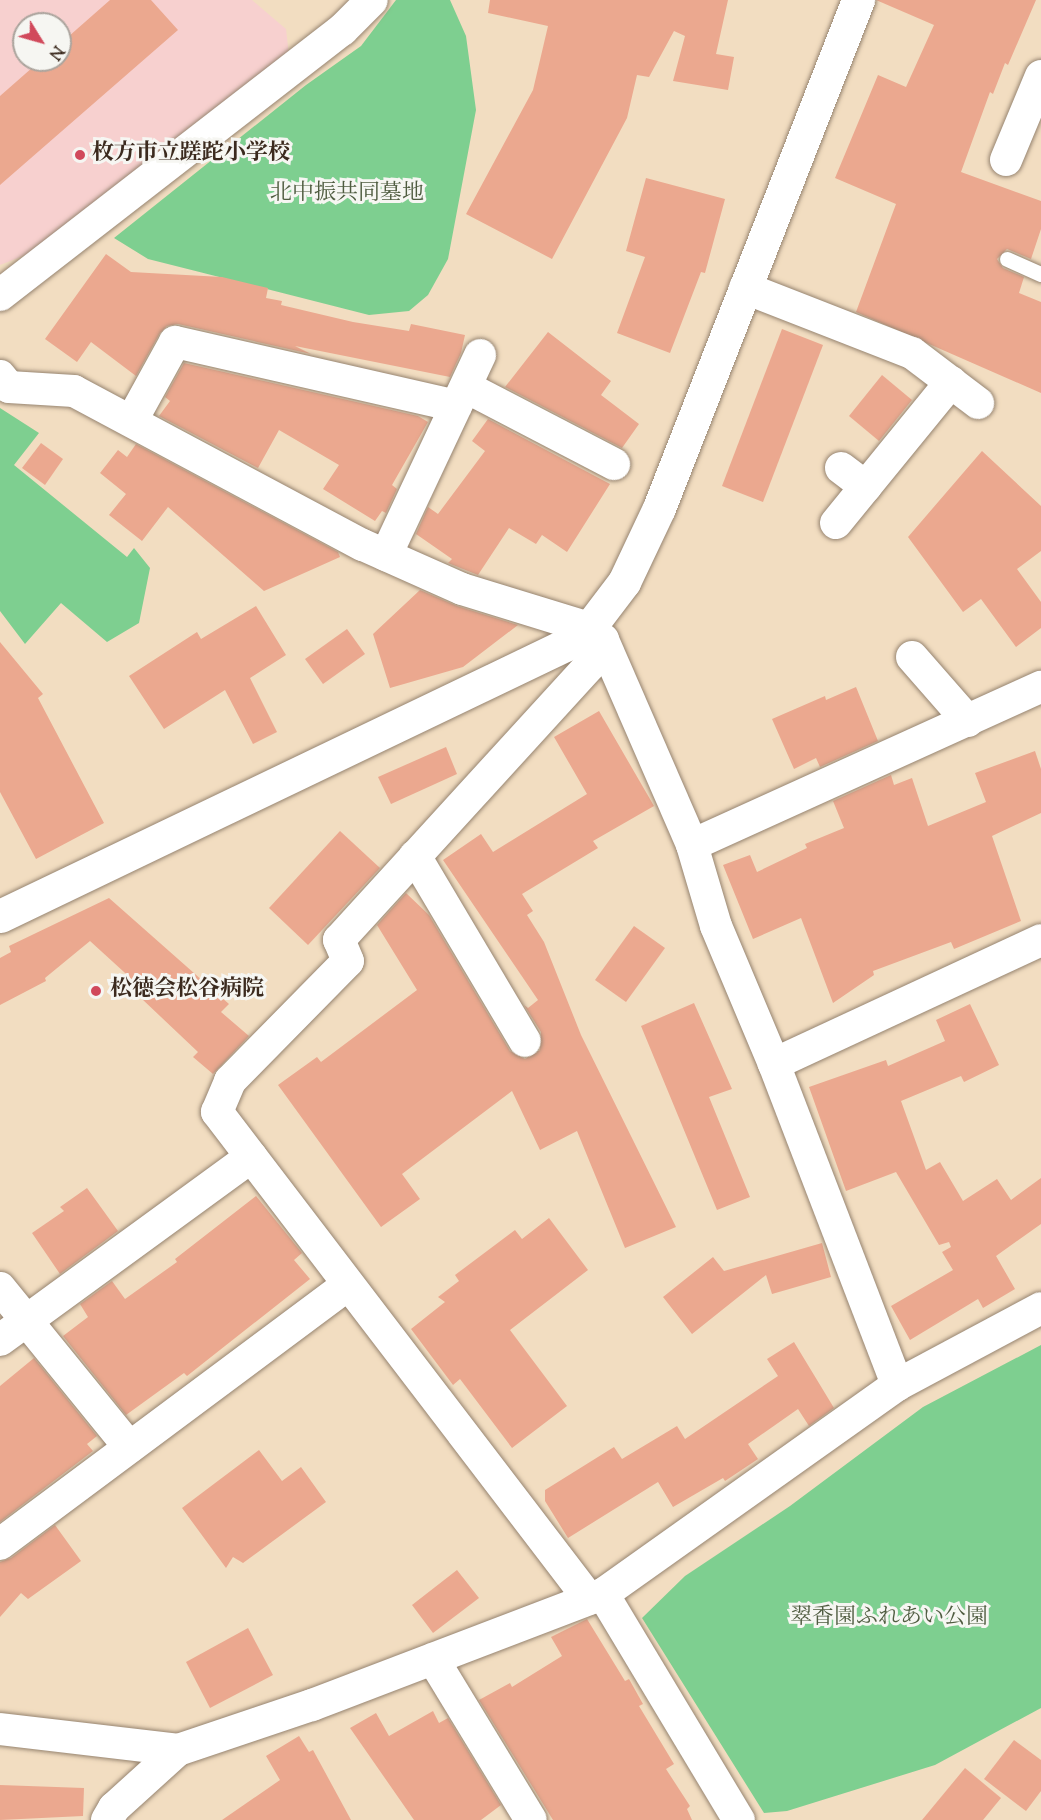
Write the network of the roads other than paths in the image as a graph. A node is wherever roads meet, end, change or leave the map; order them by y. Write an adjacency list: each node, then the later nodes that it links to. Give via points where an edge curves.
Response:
1 (372, 0): 8 (street, via 342,30)
2 (858, 0): 7 (street)
3 (1041, 76): 4 (street)
4 (1006, 160)
5 (1007, 259): 6 (lane)
6 (1041, 274)
7 (745, 288): 11 (street, via 912,353); 20 (street, via 659,508)
8 (0, 295)
9 (480, 355): 12 (street)
10 (0, 376): 14 (street, via 9,387 74,391)
11 (951, 382): 13 (street); 17 (street)
12 (461, 396): 14 (street, via 175,342); 15 (street); 19 (street)
13 (978, 403)
14 (132, 420): 19 (street)
15 (614, 464)
16 (842, 468): 17 (street)
17 (866, 487): 18 (street)
18 (836, 523)
19 (386, 555): 20 (street, via 462,589)
20 (596, 634): 24 (street); 25 (street, via 589,666); 26 (street, via 565,645)
21 (912, 657): 23 (street)
22 (1041, 687): 23 (street)
23 (968, 721): 24 (street)
24 (692, 845): 29 (street, via 716,926)
25 (415, 856): 28 (street); 30 (street, via 339,940 348,961 230,1081 217,1112)
26 (0, 916)
27 (1041, 939): 29 (street)
28 (525, 1041)
29 (774, 1064): 36 (street)
30 (251, 1157): 31 (street); 34 (street)
31 (348, 1285): 37 (street); 39 (street)
32 (0, 1287): 34 (street)
33 (1041, 1308): 36 (street)
34 (29, 1319): 35 (street); 37 (street)
35 (0, 1340)
36 (897, 1385): 39 (street)
37 (129, 1447): 38 (street)
38 (0, 1544)
39 (596, 1596): 40 (street); 45 (street)
40 (433, 1659): 42 (street); 44 (street)
41 (0, 1729): 42 (street)
42 (178, 1750): 43 (street, via 114,1808)
43 (108, 1820)
44 (531, 1820)
45 (739, 1820)

